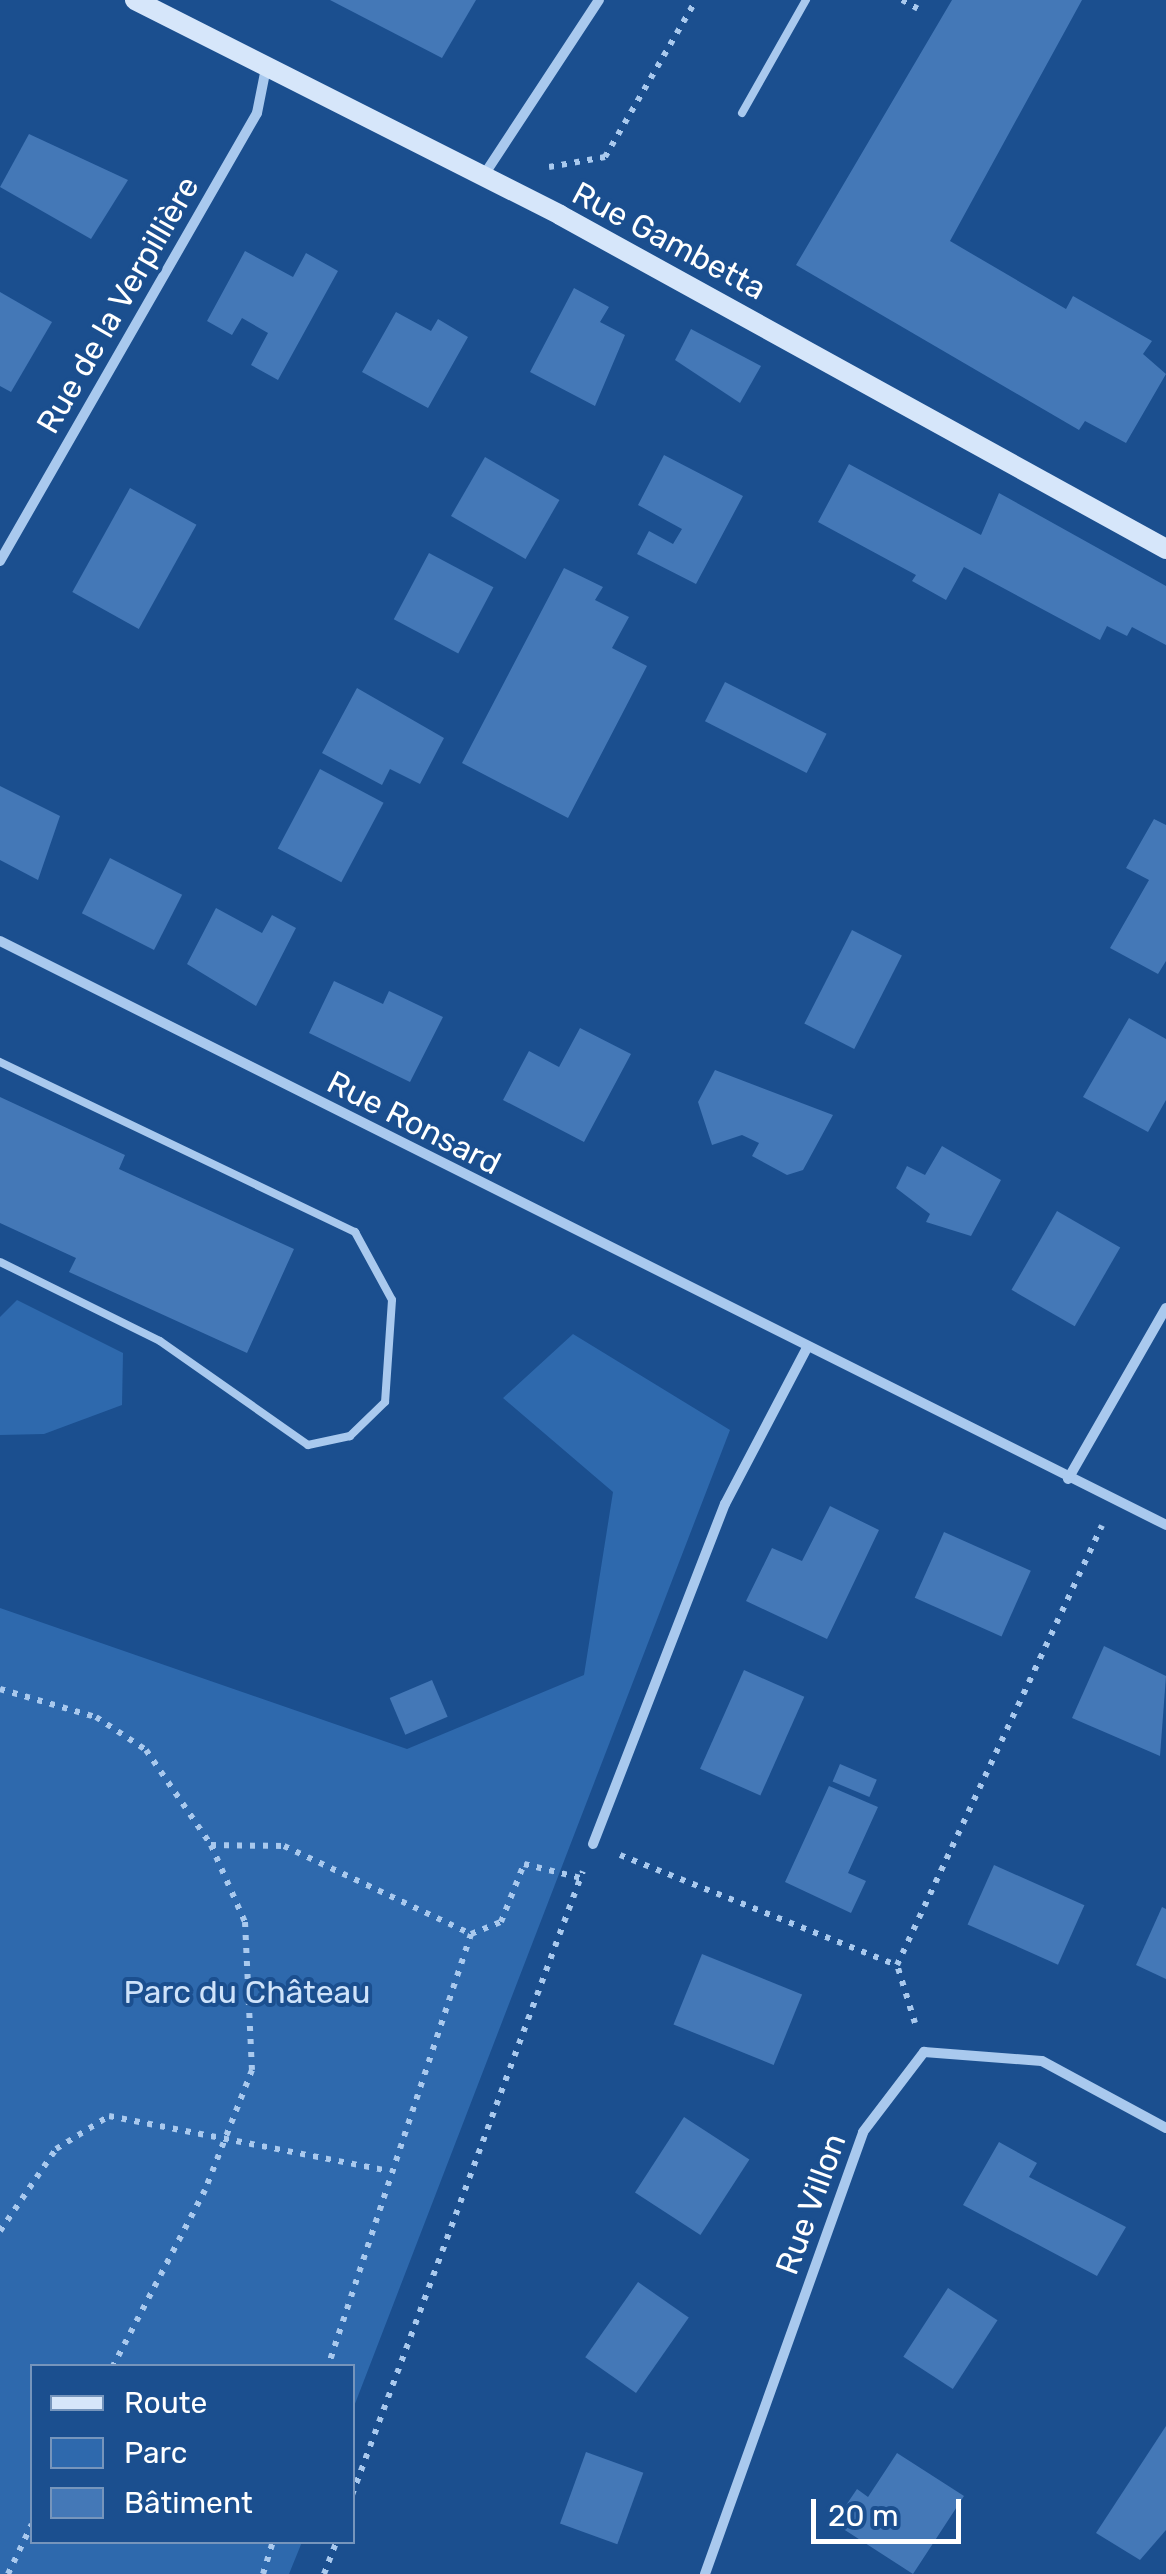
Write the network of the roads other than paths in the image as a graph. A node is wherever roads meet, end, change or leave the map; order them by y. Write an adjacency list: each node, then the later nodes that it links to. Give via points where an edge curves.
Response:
1 (135, 0): 4 (street, Rue Gambetta)
2 (599, 0): 6 (street)
3 (806, 0): 5 (lane)
4 (266, 68): 6 (street, Rue Gambetta); 8 (street, Rue de la Verpillière, via 257,113)
5 (742, 113)
6 (482, 179): 7 (street, Rue Gambetta)
7 (1166, 550)
8 (0, 561)
9 (0, 941): 13 (street, Rue Ronsard)
10 (0, 1062): 11 (lane, via 355,1232 392,1300 385,1402 350,1436 308,1445 160,1341)
11 (0, 1262)
12 (1166, 1308): 14 (street)
13 (806, 1350): 14 (street, Rue Ronsard); 16 (street, via 725,1504)
14 (1068, 1478): 15 (street, Rue Ronsard)
15 (1166, 1526)
16 (593, 1844)
17 (1166, 2128): 18 (street, Rue Villon, via 1042,2062 924,2052 862,2132)
18 (705, 2574)

